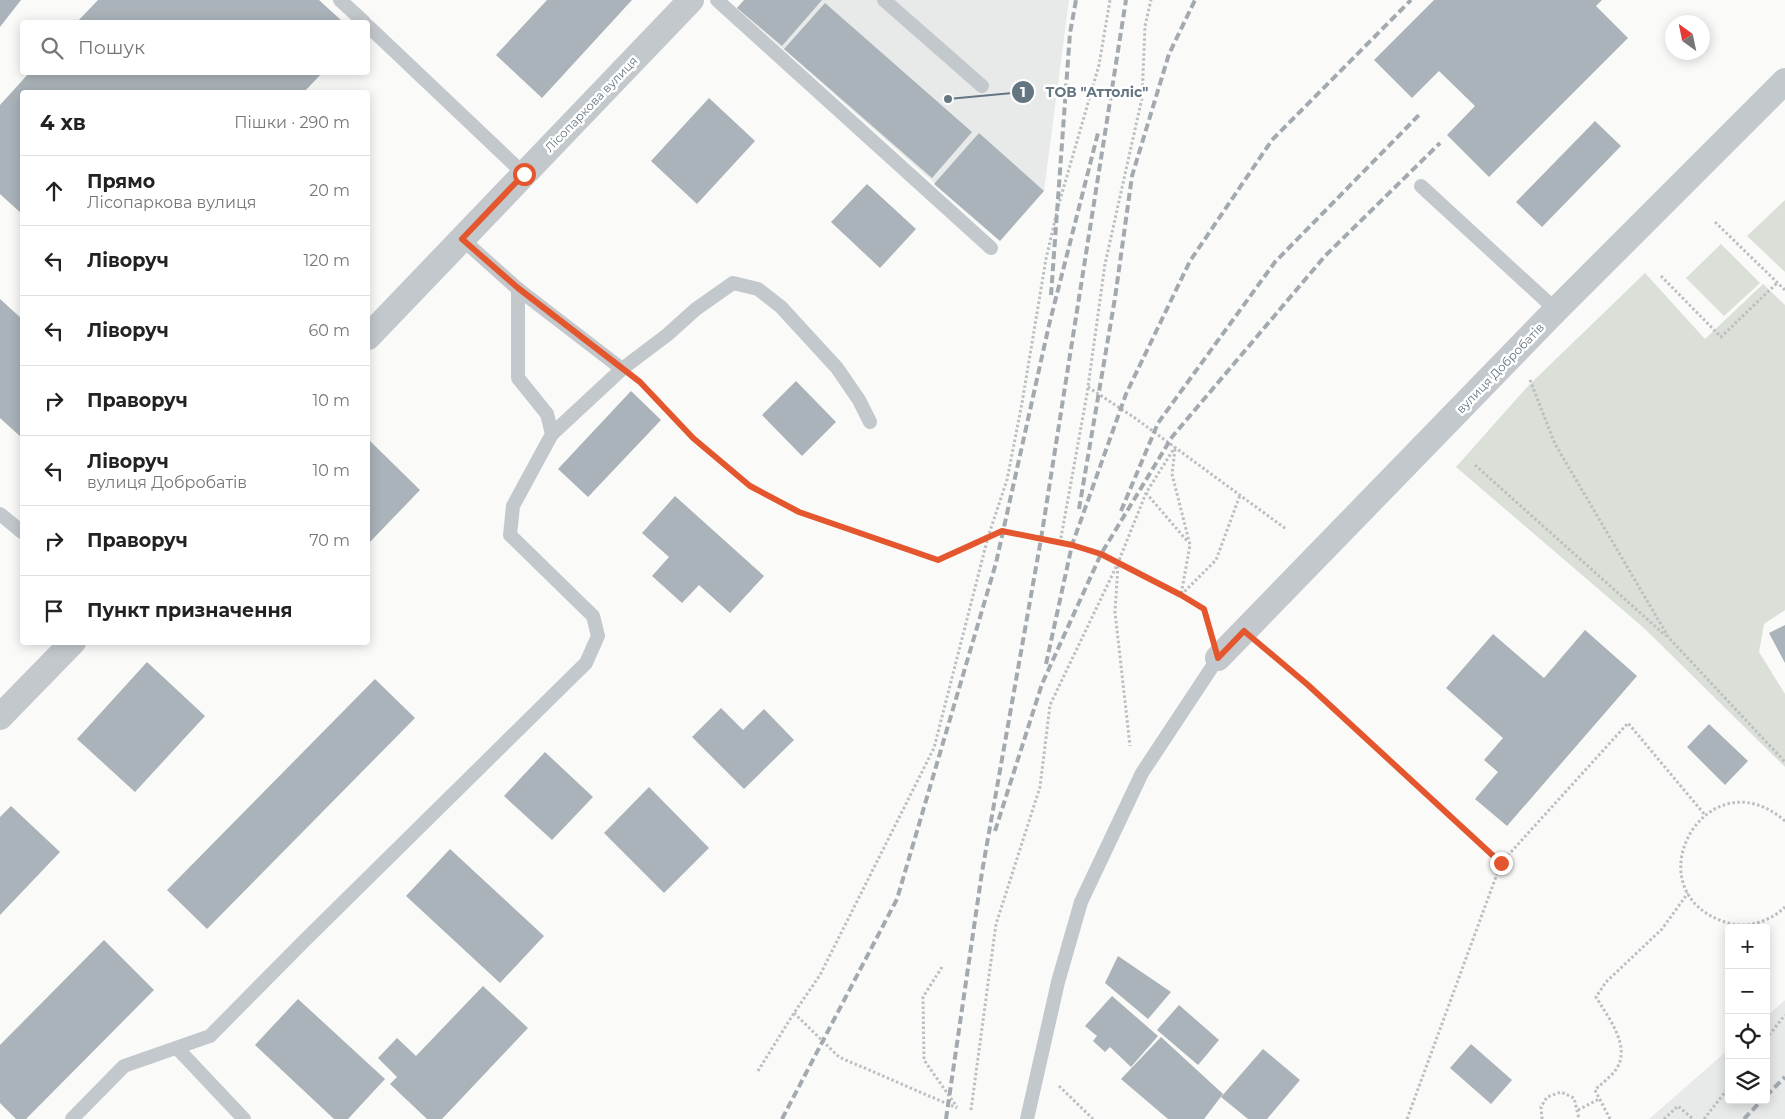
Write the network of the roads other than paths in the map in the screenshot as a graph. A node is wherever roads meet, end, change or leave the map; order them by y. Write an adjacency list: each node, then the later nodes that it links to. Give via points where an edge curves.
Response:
1 (340, 0): 5 (lane)
2 (691, 0): 9 (street, Лісопаркова вулиця)
3 (717, 0): 12 (lane)
4 (884, 0): 8 (lane)
5 (362, 20)
6 (370, 28): 9 (lane)
7 (1785, 81): 14 (street, вулиця Добробатів)
8 (982, 86)
9 (524, 174): 11 (street, Лісопаркова вулиця)
10 (1422, 186): 14 (lane)
11 (462, 239): 13 (lane); 15 (street, Лісопаркова вулиця)
12 (992, 248)
13 (518, 288): 16 (lane); 18 (lane, via 518,378 547,414)
14 (1556, 310): 22 (street, вулиця Добробатів)
15 (370, 335)
16 (622, 369): 17 (lane, via 733,283 758,289 781,307 837,368); 18 (lane)
17 (870, 422)
18 (552, 434): 24 (lane, via 513,506 510,536 593,616 598,636 586,663 210,1036)
19 (0, 514): 20 (lane)
20 (20, 530)
21 (70, 645): 23 (street)
22 (1218, 658): 27 (lane, via 1142,773 1081,902 1058,982)
23 (0, 717)
24 (177, 1048): 25 (lane, via 124,1066); 26 (lane)
25 (72, 1119)
26 (244, 1119)
27 (1027, 1119)

